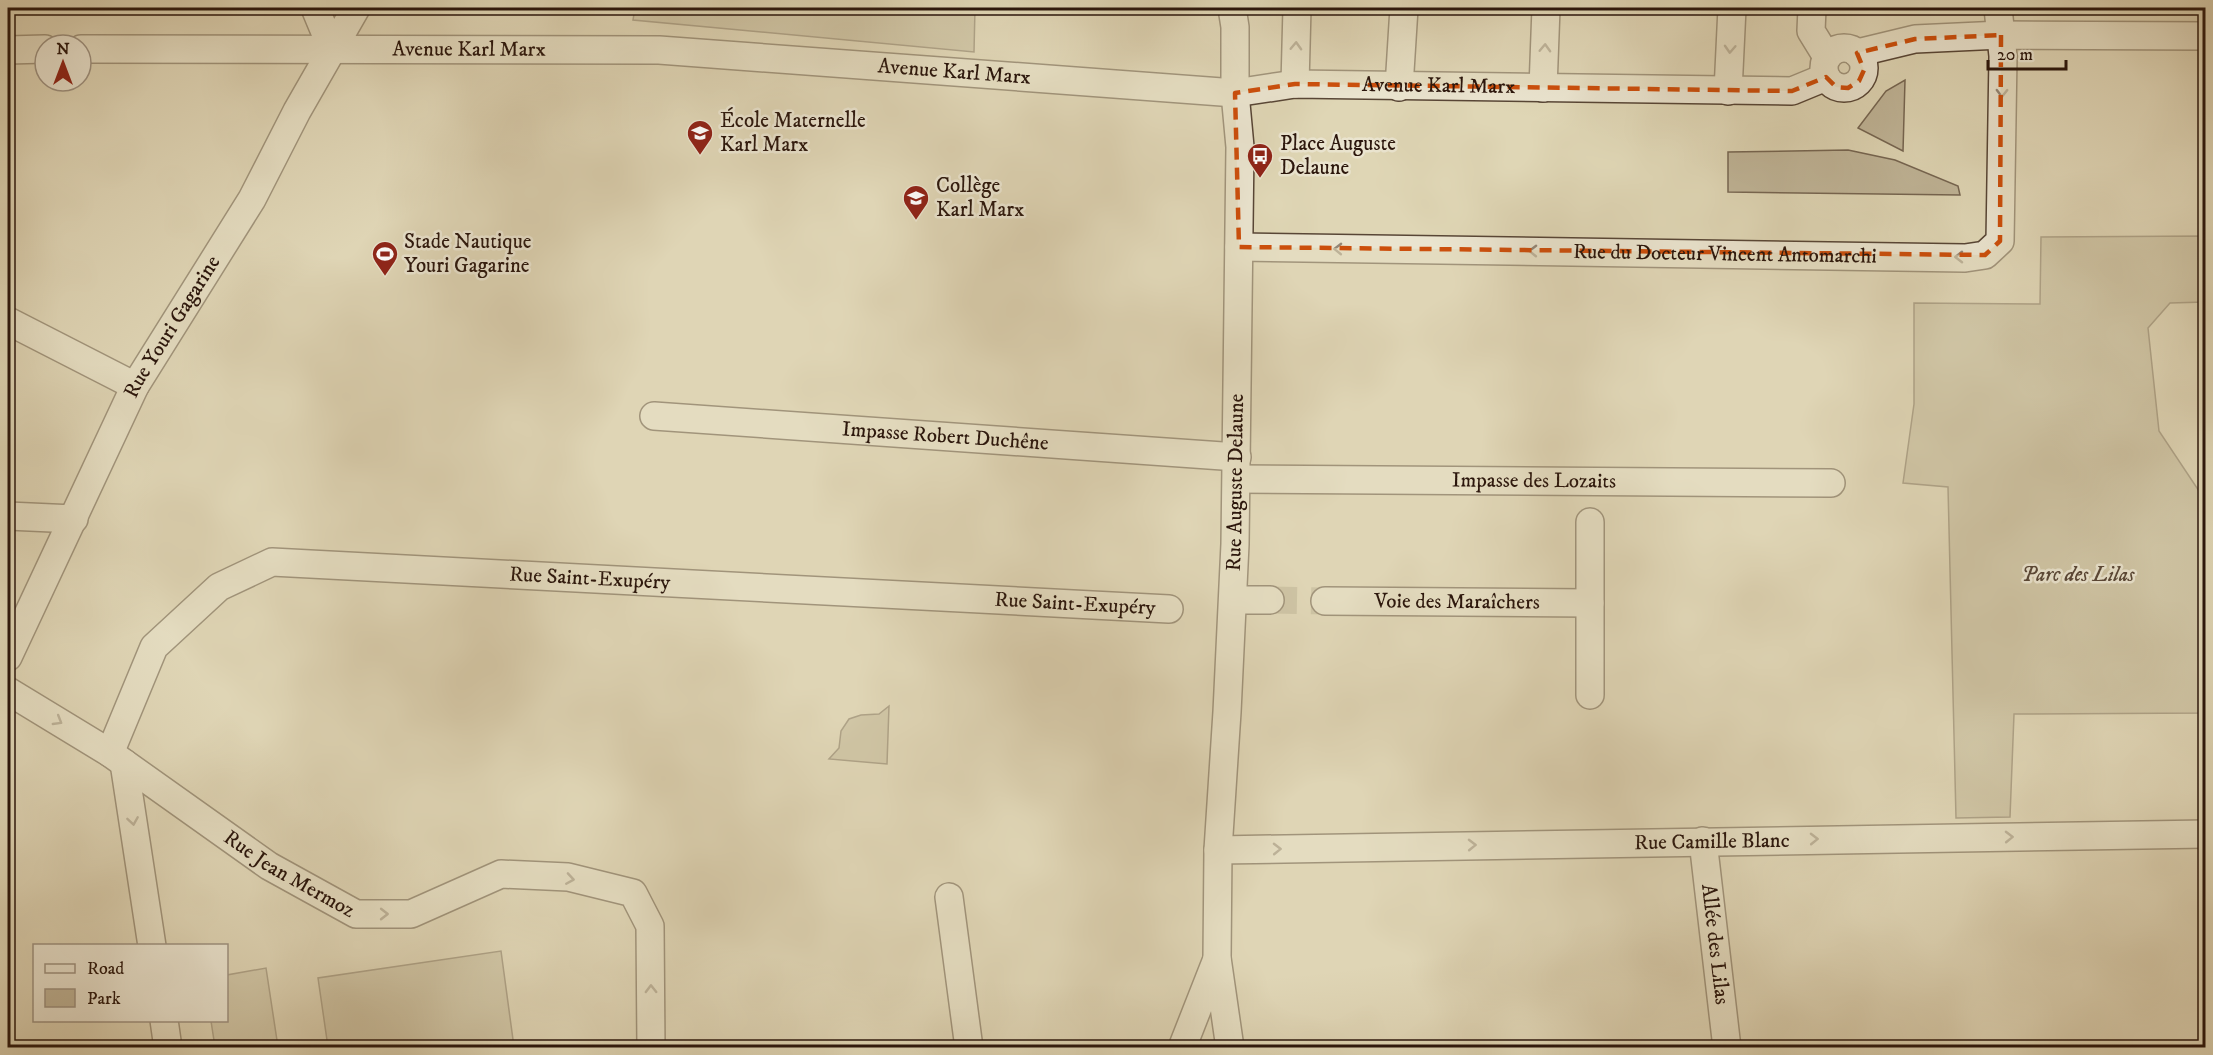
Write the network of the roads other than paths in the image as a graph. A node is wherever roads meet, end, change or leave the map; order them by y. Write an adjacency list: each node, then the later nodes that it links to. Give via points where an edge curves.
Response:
1 (315, 8): 14 (street)
2 (1232, 8): 22 (street, Rue Auguste Delaune)
3 (1297, 8): 18 (street, one-way to 3)
4 (1404, 8): 19 (street)
5 (1546, 8): 20 (street, one-way to 5)
6 (1732, 8): 21 (street, one-way to 21)
7 (1812, 8): 17 (street, via 1811,31)
8 (1998, 8): 10 (street, Rue du Docteur Vincent Antomarchi)
9 (353, 9): 14 (street, Rue Youri Gagarine)
10 (2001, 35): 11 (street); 16 (street, via 1915,39); 23 (street, Rue du Docteur Vincent Antomarchi, one-way to 23, via 2000,241 1985,255 1965,258)
11 (2205, 36)
12 (33, 49): 15 (street)
13 (93, 49): 14 (street, Avenue Karl Marx)
14 (332, 49): 22 (street, Avenue Karl Marx, via 659,50); 25 (street, Rue Youri Gagarine, via 252,199)
15 (8, 50)
16 (1857, 53): 17 (street, via 1844,48 1831,52); 17 (street, via 1864,70 1859,81 1848,87 1836,87)
17 (1826, 67): 21 (street, Avenue Karl Marx, via 1792,92)
18 (1294, 84): 19 (street, Avenue Karl Marx); 22 (street, Avenue Karl Marx)
19 (1399, 87): 20 (street, Avenue Karl Marx)
20 (1543, 88): 21 (street, Avenue Karl Marx)
21 (1728, 91)
22 (1235, 93): 23 (street, Rue Auguste Delaune, via 1240,147)
23 (1239, 247): 27 (street, Rue Auguste Delaune)
24 (8, 321): 25 (street)
25 (135, 386): 30 (street, Rue Youri Gagarine)
26 (654, 416): 27 (street, Impasse Robert Duchêne)
27 (1237, 468): 28 (street, Impasse des Lozaits); 32 (street, Rue Auguste Delaune)
28 (1831, 483)
29 (8, 516): 30 (street)
30 (74, 519): 37 (street, Rue Youri Gagarine)
31 (1590, 522): 35 (street)
32 (1233, 600): 33 (street); 43 (street, Rue Auguste Delaune)
33 (1270, 600)
34 (1325, 601): 35 (street, Voie des Maraîchers)
35 (1590, 603): 39 (street)
36 (1169, 609): 40 (street, Rue Saint-Exupéry, via 272,562 219,587 154,647)
37 (8, 657)
38 (8, 691): 40 (street, Rue Jean Mermoz, one-way to 40)
39 (1590, 695)
40 (117, 758): 45 (street, one-way to 45); 50 (street, Rue Jean Mermoz, via 269,866 356,914 411,914 501,874 568,877 633,893 650,926)
41 (2205, 834): 42 (street, Rue Camille Blanc, one-way to 41)
42 (1703, 841): 43 (street, Rue Camille Blanc, one-way to 42); 53 (street, Allée des Lilas)
43 (1218, 850): 46 (street, Rue Auguste Delaune)
44 (949, 897): 51 (street)
45 (152, 944)
46 (1217, 958): 48 (street, Rue Auguste Delaune); 52 (street, Rue Auguste Delaune)
47 (164, 1022): 49 (street)
48 (1183, 1044)
49 (168, 1047)
50 (651, 1047)
51 (969, 1047)
52 (1230, 1047)
53 (1728, 1047)

